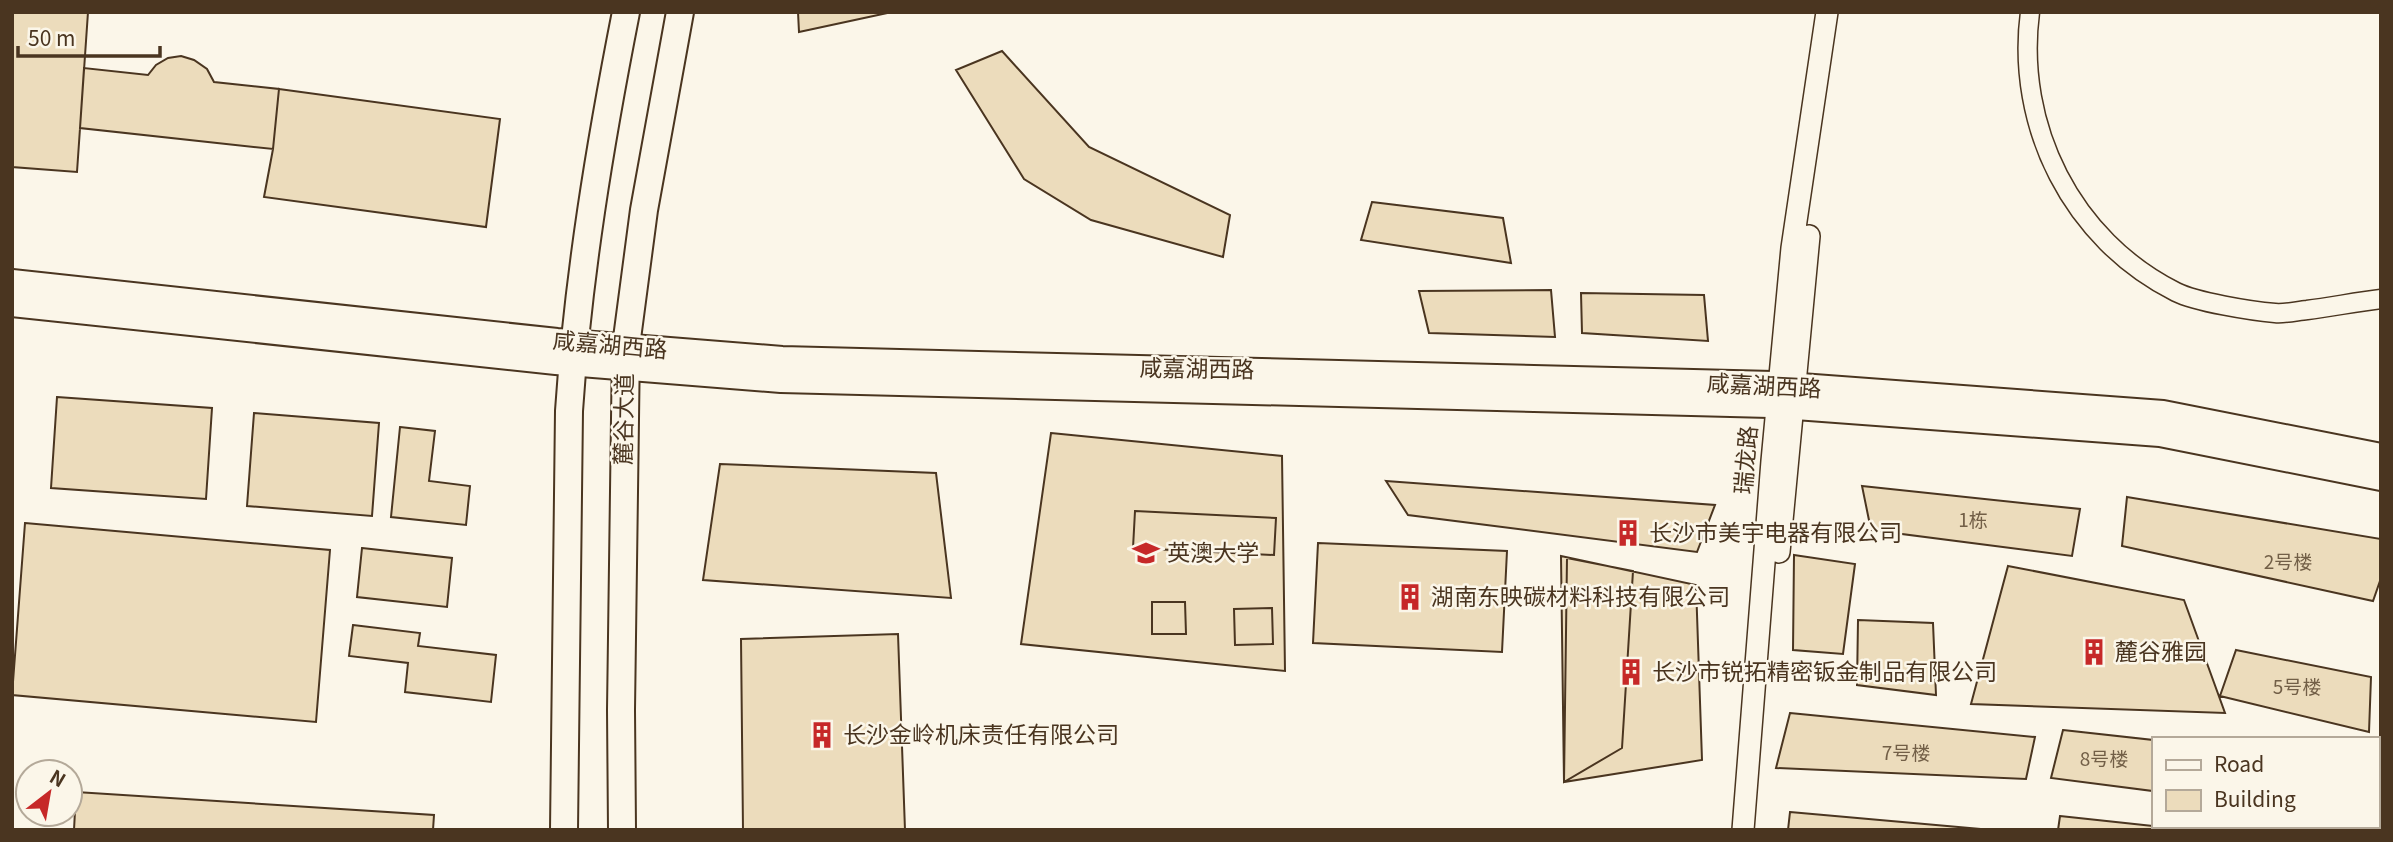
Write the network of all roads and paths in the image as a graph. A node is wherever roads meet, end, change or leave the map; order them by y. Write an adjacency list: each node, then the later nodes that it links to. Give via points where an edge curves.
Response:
1 (626, 12): 9 (main road)
2 (680, 12): 10 (main road, 麓谷大道, via 644,210)
3 (1827, 12): 11 (street, 瑞龙路, via 1796,222)
4 (1840, 12): 11 (street, 瑞龙路)
5 (2030, 12): 7 (street, via 2029,88 2047,154 2080,214 2128,262 2178,293 2278,314)
6 (12, 282): 9 (main road, 咸嘉湖西路)
7 (2381, 299)
8 (12, 304): 9 (main road, 咸嘉湖西路)
9 (573, 353): 10 (main road, 咸嘉湖西路); 14 (main road)
10 (625, 357): 11 (main road, 咸嘉湖西路, via 781,380); 15 (main road, 麓谷大道)
11 (1785, 396): 12 (main road, 咸嘉湖西路, via 2162,413); 13 (main road, 咸嘉湖西路, via 2160,434); 16 (street, 瑞龙路); 17 (street, 瑞龙路)
12 (2381, 456)
13 (2381, 478)
14 (564, 830)
15 (622, 830)
16 (1743, 830)
17 (1756, 830)

